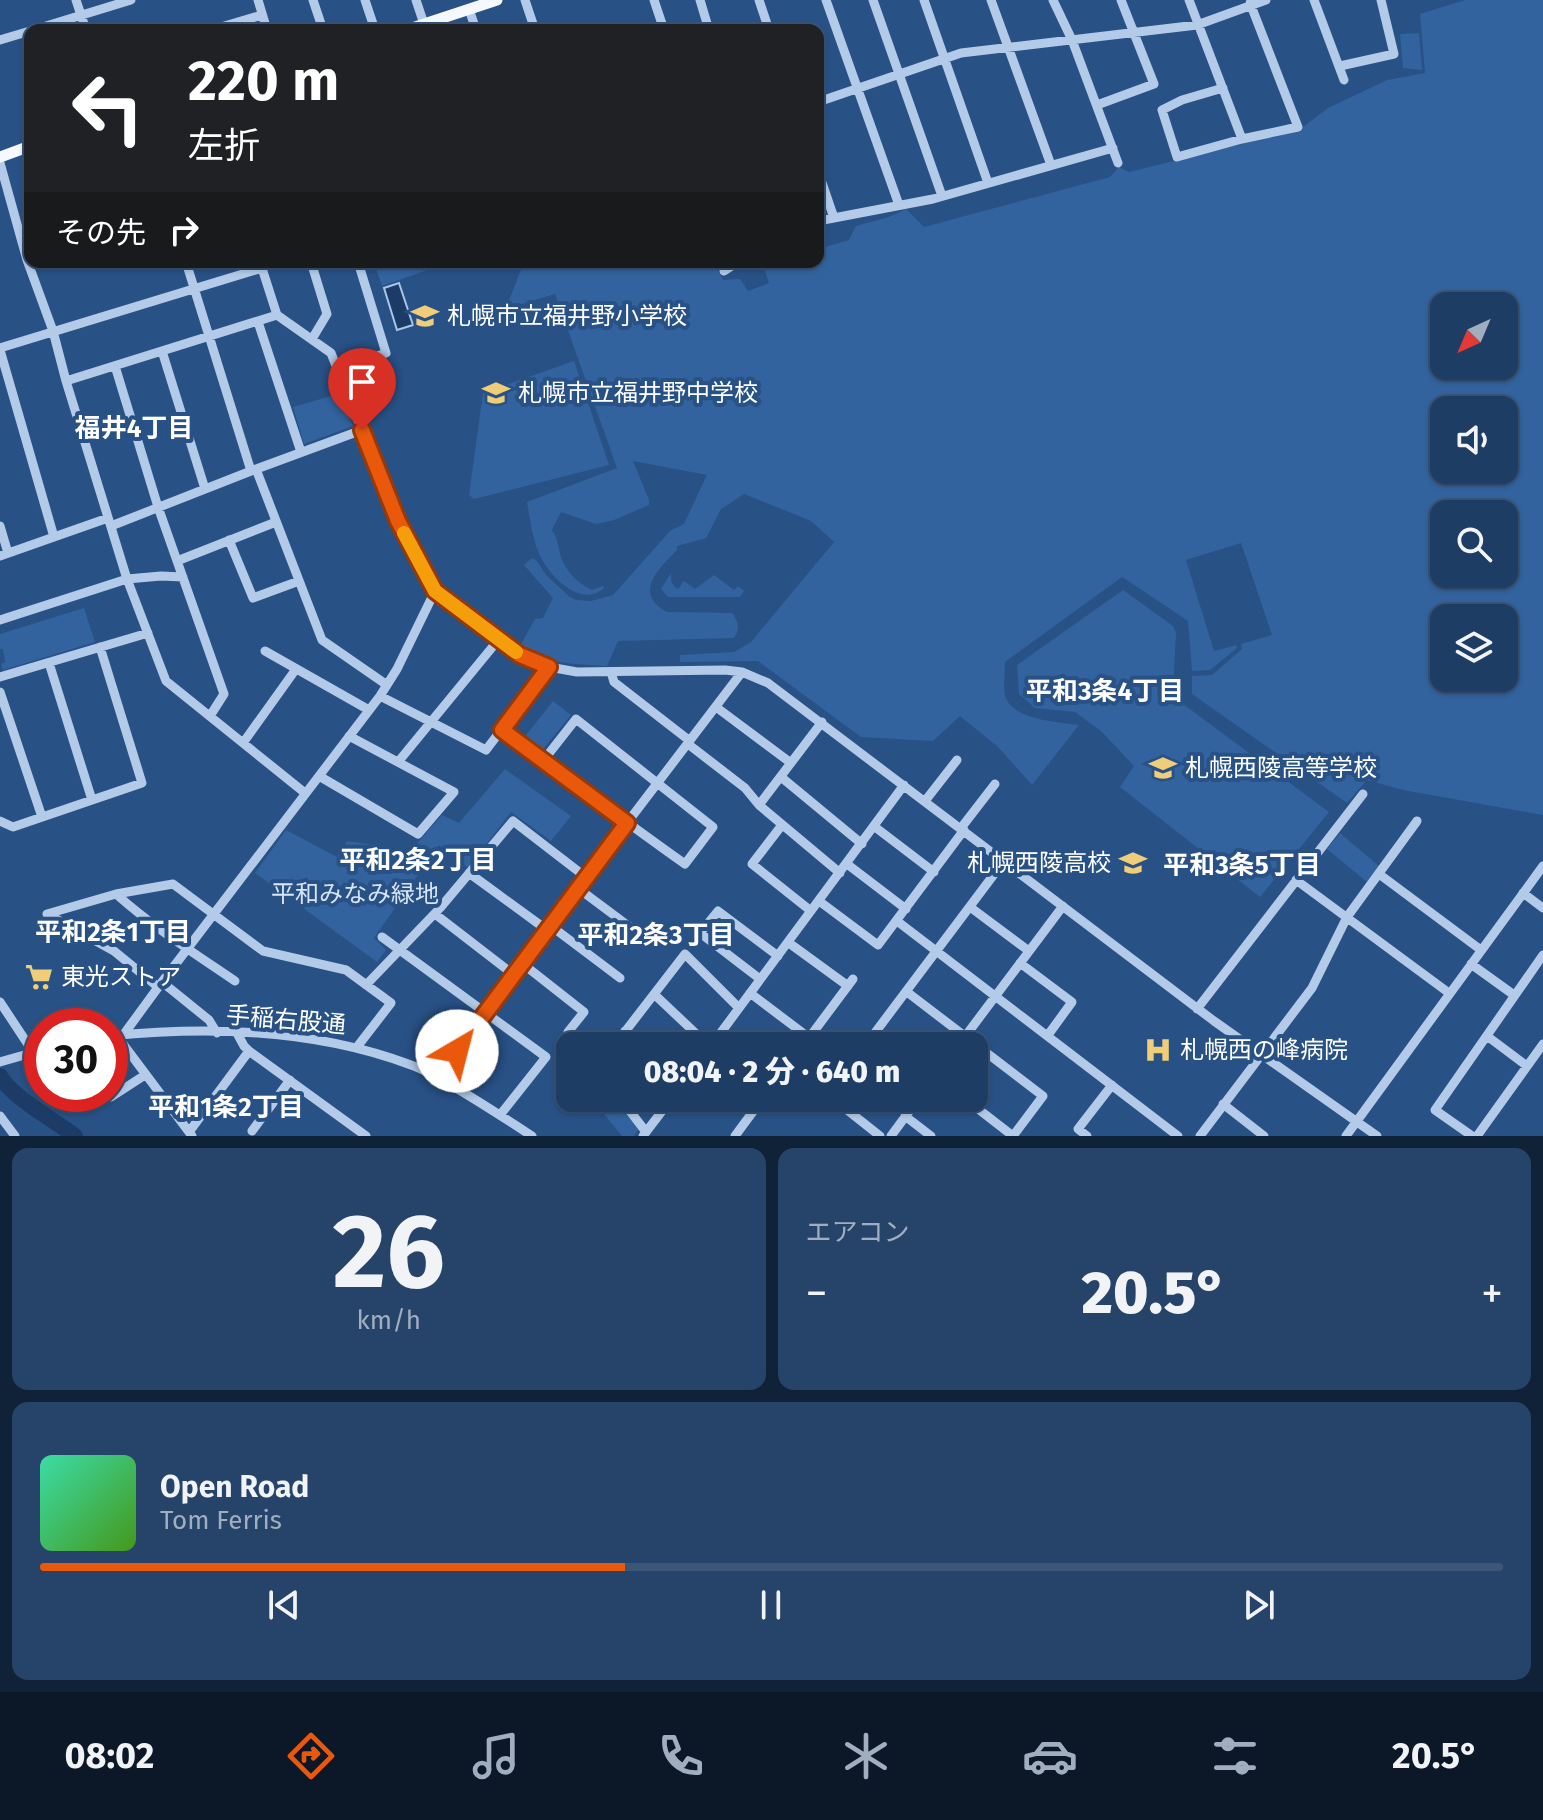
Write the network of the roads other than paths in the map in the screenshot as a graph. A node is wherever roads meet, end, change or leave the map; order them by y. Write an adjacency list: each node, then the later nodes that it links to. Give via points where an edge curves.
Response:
1 (76, 0): 24 (street)
2 (131, 0): 24 (street)
3 (258, 0): 25 (street)
4 (313, 0): 30 (street)
5 (365, 0): 31 (street)
6 (416, 0): 32 (street)
7 (495, 0): 23 (main road)
8 (525, 0): 35 (street)
9 (654, 0): 36 (street)
10 (700, 0): 37 (street)
11 (759, 0): 38 (street)
12 (826, 0): 50 (street)
13 (873, 0): 47 (street)
14 (924, 0): 45 (street)
15 (991, 0): 44 (street)
16 (1053, 0): 43 (street)
17 (1121, 0): 41 (street)
18 (1189, 0): 39 (street)
19 (1266, 0): 22 (street)
20 (1314, 0): 46 (street)
21 (1381, 0): 46 (street, via 1394,54)
22 (1250, 3): 39 (street); 53 (street, via 1298,127)
23 (469, 9): 33 (main road); 34 (street)
24 (82, 15): 26 (street); 27 (street)
25 (262, 15): 28 (street); 29 (street)
26 (52, 24)
27 (84, 24)
28 (231, 24)
29 (265, 24)
30 (321, 24)
31 (373, 24)
32 (425, 24)
33 (433, 24)
34 (474, 24)
35 (533, 24)
36 (662, 24)
37 (707, 24)
38 (767, 24)
39 (1199, 24): 41 (street); 49 (street)
40 (24, 32): 42 (street)
41 (1133, 33): 43 (street); 52 (street, via 1154,84)
42 (0, 40)
43 (1072, 40): 44 (street); 52 (street)
44 (1007, 48): 45 (street); 59 (street)
45 (945, 59): 47 (street); 60 (street)
46 (1340, 66): 48 (street)
47 (899, 75): 50 (street); 62 (street)
48 (1344, 80)
49 (1223, 88): 53 (street); 53 (street, via 1162,110 1177,157)
50 (857, 89): 51 (street); 63 (street)
51 (824, 100)
52 (1097, 105): 55 (street)
53 (1242, 139)
54 (24, 148): 56 (main road)
55 (1113, 148): 58 (street); 59 (street)
56 (0, 157)
57 (0, 163): 66 (street)
58 (1118, 163)
59 (1051, 165): 60 (street)
60 (988, 183): 62 (street)
61 (824, 189): 64 (street)
62 (942, 196): 63 (street)
63 (899, 205): 64 (street)
64 (834, 218): 65 (street)
65 (824, 220)
66 (24, 249)
67 (29, 268): 78 (street)
68 (188, 268): 75 (street)
69 (253, 268): 75 (street)
70 (262, 268): 76 (street)
71 (313, 268): 80 (street, via 327,314)
72 (360, 268): 84 (street, via 386,353)
73 (729, 268): 74 (street)
74 (724, 271)
75 (194, 289): 78 (street); 79 (street)
76 (277, 315): 77 (street); 80 (street)
77 (258, 322): 79 (street); 87 (street)
78 (53, 331): 81 (street); 85 (street)
79 (209, 337): 82 (street); 88 (street)
80 (312, 339): 84 (street, via 331,353)
81 (0, 349): 94 (street)
82 (162, 351): 83 (street); 89 (street)
83 (115, 366): 85 (street); 90 (street)
84 (338, 370): 86 (street)
85 (66, 381): 91 (street)
86 (362, 430): 87 (street); 101 (street, via 398,521)
87 (301, 452): 88 (street)
88 (254, 470): 89 (street); 92 (street)
89 (205, 489): 90 (street)
90 (158, 507): 91 (street); 97 (street)
91 (110, 522): 94 (street); 99 (street)
92 (276, 522): 95 (street); 100 (street)
93 (0, 526): 96 (street)
94 (54, 537): 96 (street)
95 (229, 540): 97 (street); 100 (street, via 253,598)
96 (4, 554)
97 (177, 561): 98 (street)
98 (183, 577): 99 (street); 118 (street, via 224,694)
99 (127, 579): 102 (street); 103 (street)
100 (299, 581): 113 (street, via 322,640)
101 (435, 591): 104 (street); 113 (street)
102 (0, 620)
103 (148, 633): 105 (street); 118 (street, via 166,681)
104 (499, 639): 108 (street); 119 (street)
105 (100, 647): 107 (street); 136 (street, via 142,783)
106 (265, 651): 109 (street)
107 (49, 663): 112 (street); 136 (street)
108 (549, 667): 110 (street); 121 (street)
109 (296, 669): 117 (street); 123 (street)
110 (611, 672): 111 (street); 124 (street, via 614,682)
111 (742, 672): 116 (street); 120 (street, via 768,683)
112 (0, 677)
113 (387, 685): 115 (street)
114 (0, 692): 139 (street)
115 (380, 696): 117 (street); 119 (street)
116 (716, 707): 124 (street); 128 (street)
117 (369, 710): 122 (street)
118 (210, 716): 123 (street)
119 (431, 722): 121 (street, via 486,750); 127 (street)
120 (822, 722): 128 (street); 133 (street)
121 (502, 730): 126 (street)
122 (349, 736): 127 (street); 129 (street)
123 (243, 743): 134 (street)
124 (689, 743): 131 (street); 138 (street)
125 (957, 760): 137 (street)
126 (543, 761): 131 (street, via 576,719); 142 (street)
127 (398, 762): 129 (street, via 454,792 418,834)
128 (791, 763): 130 (street)
129 (319, 776): 134 (street)
130 (781, 777): 138 (street); 146 (street)
131 (658, 783): 142 (street); 142 (street, via 713,827 685,864)
132 (995, 784): 145 (street)
133 (904, 785): 137 (street); 144 (street)
134 (305, 793): 165 (street)
135 (1363, 794): 155 (street)
136 (92, 800): 139 (street)
137 (925, 801): 145 (street)
138 (759, 805): 143 (street)
139 (42, 817): 140 (street, via 13,827)
140 (0, 821)
141 (1417, 821): 153 (street)
142 (627, 823): 154 (street)
143 (782, 825): 152 (street); 164 (street, via 752,864)
144 (875, 827): 146 (street); 150 (street)
145 (962, 829): 147 (street); 150 (street)
146 (862, 844): 148 (street)
147 (1004, 861): 160 (street); 161 (street)
148 (847, 864): 152 (street); 163 (street)
149 (1543, 866): 157 (street)
150 (934, 872): 163 (street)
151 (469, 873): 154 (street, via 513,821); 166 (street); 169 (street)
152 (840, 873): 159 (street)
153 (1379, 874): 167 (street); 175 (street)
154 (587, 878): 156 (street)
155 (1296, 880): 167 (street); 197 (street)
156 (579, 889): 169 (street); 171 (street)
157 (1523, 893): 162 (street); 175 (street)
158 (116, 894): 165 (street, via 173,884); 173 (street); 187 (street, via 47,914)
159 (819, 901): 164 (street); 168 (street, via 878,945)
160 (1063, 906): 177 (street); 197 (street)
161 (970, 907): 176 (street); 177 (street)
162 (1543, 908)
163 (906, 909): 168 (street)
164 (811, 911): 172 (street)
165 (214, 913): 173 (street); 188 (street, via 263,951 346,970)
166 (435, 914): 174 (street); 183 (street)
167 (1347, 917): 191 (street); 220 (street, via 1312,988)
168 (897, 921): 176 (street)
169 (549, 928): 181 (street); 184 (street)
170 (382, 937): 174 (street)
171 (646, 939)
172 (789, 943): 179 (street); 205 (street, via 850,982)
173 (187, 949): 186 (street); 187 (street)
174 (400, 950): 188 (street); 198 (street)
175 (1481, 950): 182 (street)
176 (936, 951): 189 (street); 193 (street)
177 (1029, 951): 180 (street)
178 (1543, 955): 194 (street)
179 (778, 956): 185 (street); 185 (street, via 718,911 700,933)
180 (1020, 963): 193 (street); 213 (street, via 1072,1002)
181 (523, 964): 183 (street); 201 (street, via 584,1012)
182 (1471, 964): 191 (street); 194 (street)
183 (514, 975): 198 (street)
184 (620, 978)
185 (760, 979): 190 (street)
186 (235, 981)
187 (160, 984): 199 (street); 209 (street, via 209,1020)
188 (366, 985): 216 (street, via 391,1003)
189 (907, 992): 206 (street); 207 (street)
190 (750, 993): 196 (street); 204 (street)
191 (1449, 993): 239 (street)
192 (654, 994): 196 (street, via 685,954); 200 (street); 202 (street)
193 (996, 995): 208 (street); 213 (street)
194 (1514, 995): 214 (street)
195 (0, 1002): 211 (street)
196 (739, 1008): 203 (street)
197 (1197, 1009): 220 (street)
198 (485, 1013): 225 (street); 236 (street, via 546,1057)
199 (128, 1022)
200 (625, 1031)
201 (568, 1032)
202 (695, 1032)
203 (721, 1032)
204 (795, 1032)
205 (813, 1032)
206 (876, 1032)
207 (959, 1032)
208 (969, 1032)
209 (217, 1033): 210 (street, 手稲右股通); 212 (street, 手稲右股通)
210 (237, 1033): 216 (street, 手稲右股通); 218 (street)
211 (24, 1034)
212 (128, 1034)
213 (1048, 1035): 227 (street)
214 (1487, 1036): 223 (street); 257 (street, via 1435,1110)
215 (1543, 1044): 223 (street)
216 (357, 1047): 225 (street, 手稲右股通)
217 (128, 1051): 224 (street)
218 (249, 1051): 226 (street); 241 (street)
219 (988, 1054): 250 (street, via 1043,1096)
220 (1261, 1054): 229 (street); 239 (street)
221 (24, 1055): 222 (street)
222 (0, 1062)
223 (1527, 1066): 257 (street)
224 (145, 1075): 228 (street); 241 (street)
225 (437, 1078): 236 (street, 手稲右股通)
226 (290, 1080): 240 (street); 243 (street)
227 (1112, 1085): 251 (street, via 1078,1129); 252 (street)
228 (128, 1086)
229 (1223, 1104): 253 (street); 254 (street)
230 (629, 1112): 242 (street)
231 (661, 1112): 242 (street)
232 (753, 1112): 246 (street)
233 (850, 1112): 247 (street)
234 (908, 1112): 238 (street)
235 (982, 1112): 250 (street)
236 (500, 1115): 245 (street, 手稲右股通)
237 (0, 1116): 244 (street)
238 (905, 1116): 248 (street); 249 (street)
239 (1357, 1121): 255 (street); 256 (street)
240 (252, 1131)
241 (191, 1134)
242 (644, 1134)
243 (362, 1135)
244 (15, 1136)
245 (532, 1136)
246 (735, 1136)
247 (880, 1136)
248 (891, 1136)
249 (931, 1136)
250 (1013, 1136)
251 (1087, 1136)
252 (1178, 1136)
253 (1200, 1136)
254 (1264, 1136)
255 (1346, 1136)
256 (1377, 1136)
257 (1474, 1136)

